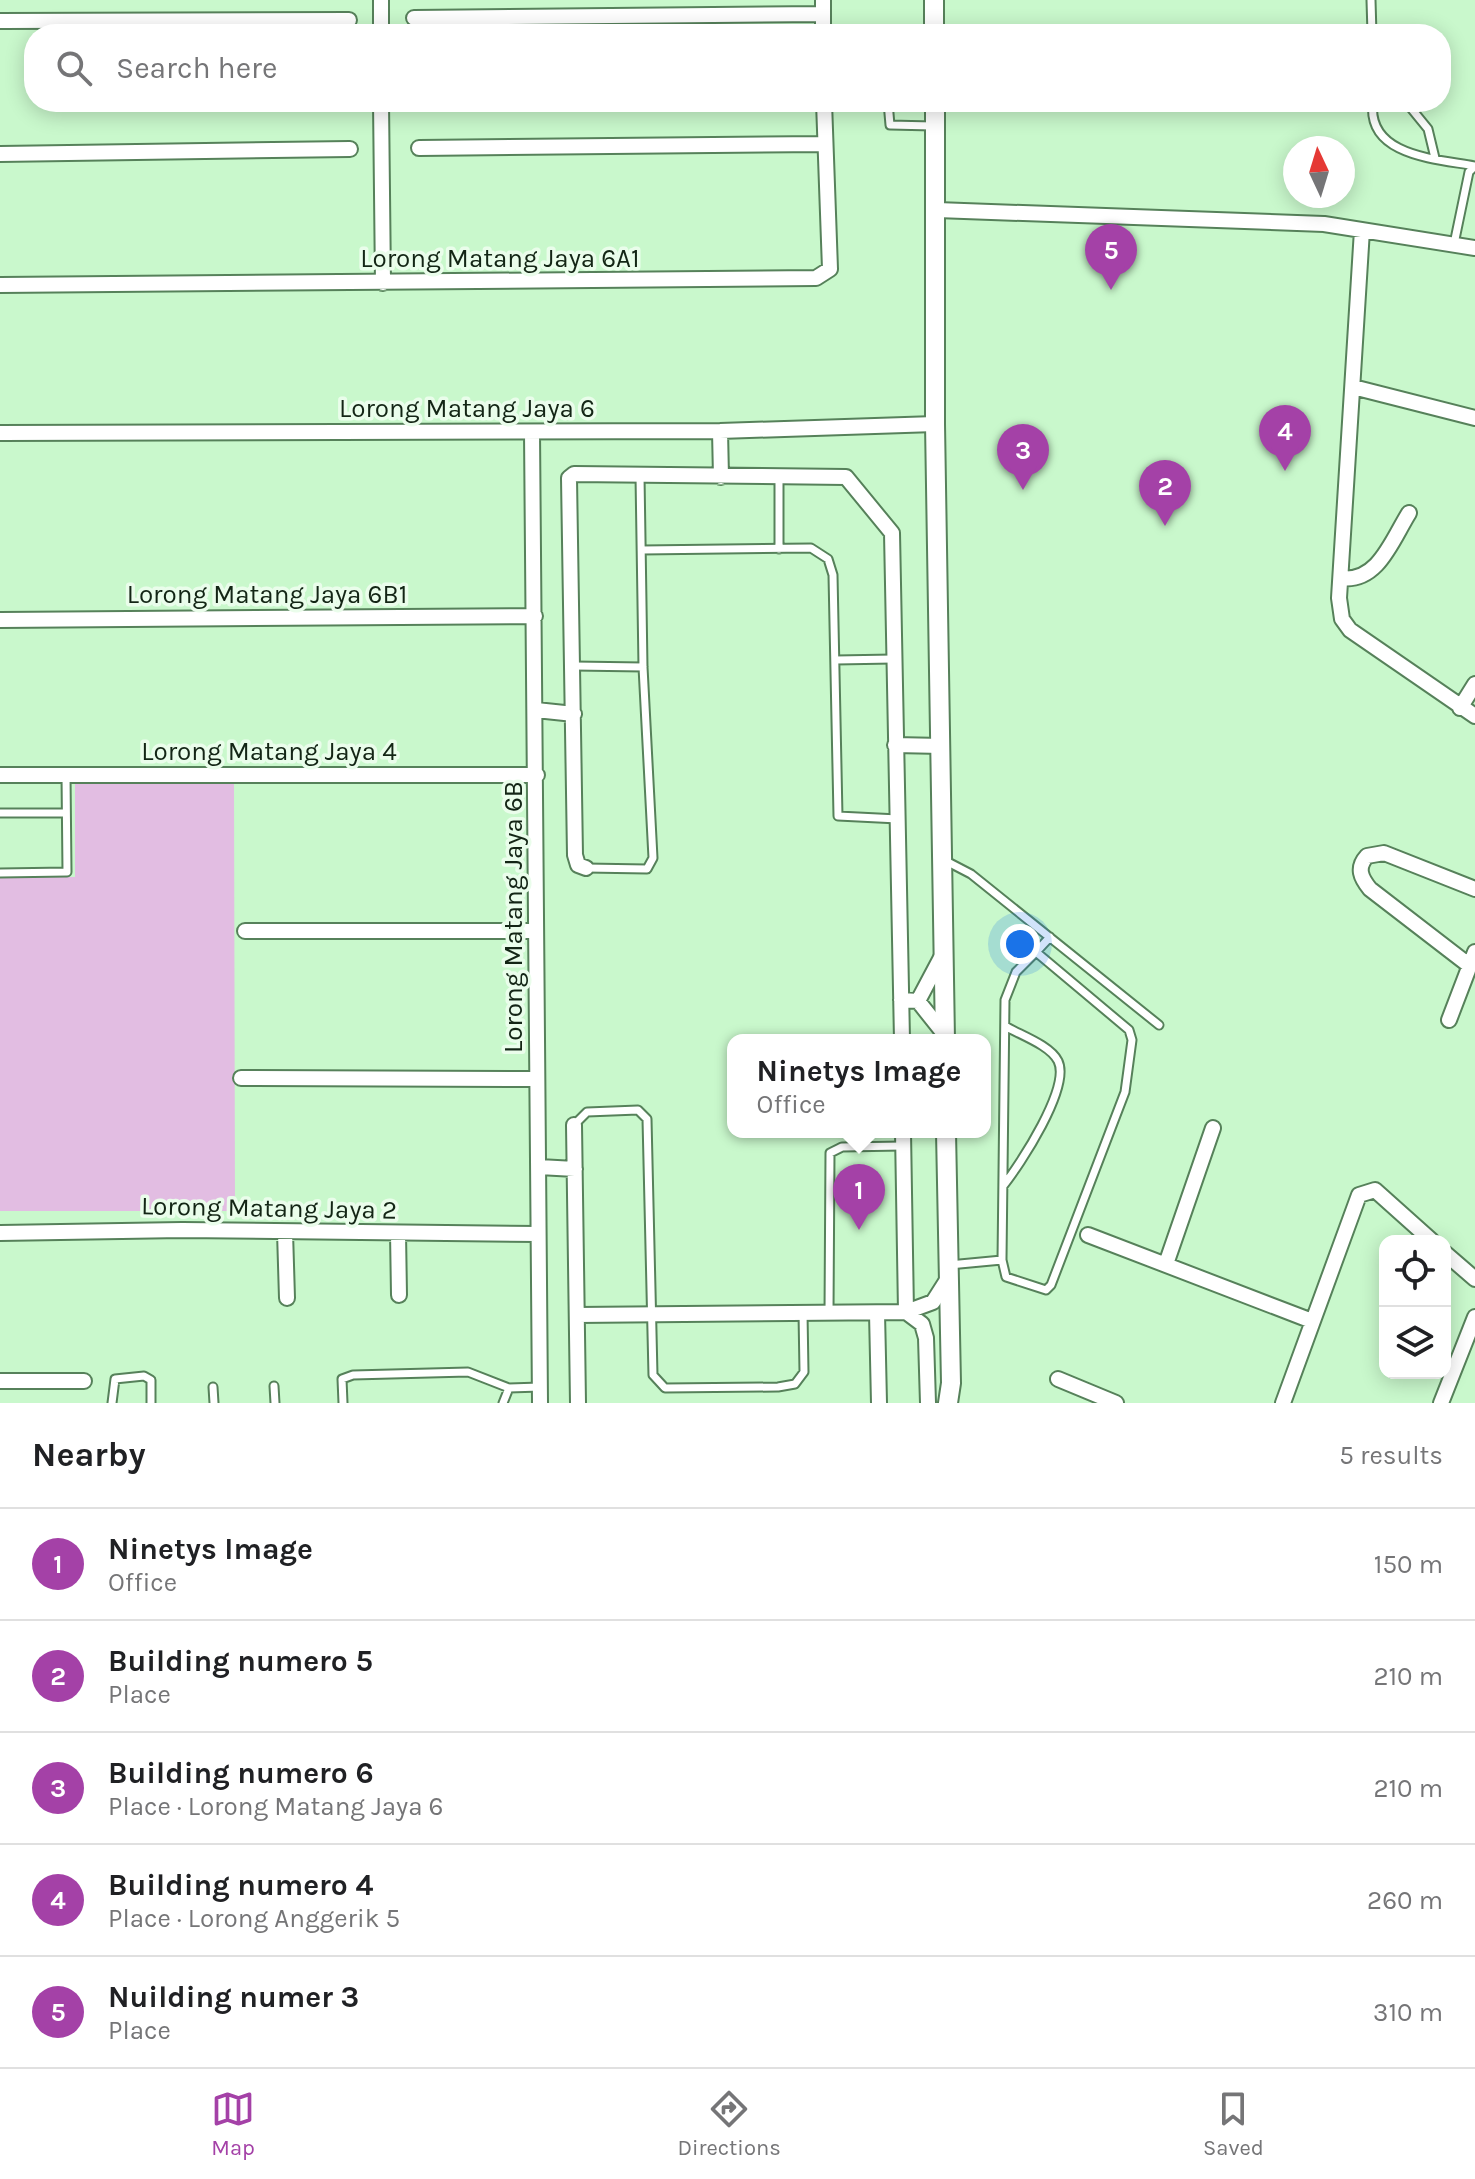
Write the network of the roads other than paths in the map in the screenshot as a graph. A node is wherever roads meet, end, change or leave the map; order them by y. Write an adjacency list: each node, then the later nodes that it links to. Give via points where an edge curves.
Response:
1 (381, 0): 8 (street)
2 (934, 0): 9 (street)
3 (1371, 0): 10 (lane)
4 (823, 7): 5 (street)
5 (414, 18)
6 (349, 20): 7 (street)
7 (0, 21)
8 (381, 24)
9 (934, 24)
10 (1372, 24)
11 (381, 112): 27 (street)
12 (824, 112): 18 (street, Lorong Matang Jaya 6A1)
13 (889, 112): 17 (lane, via 890,125)
14 (935, 112): 17 (street)
15 (1374, 112): 22 (lane, via 1376,125 1400,151)
16 (1414, 112): 22 (lane, via 1428,129)
17 (936, 126): 23 (street)
18 (824, 144): 19 (street); 27 (street, Lorong Matang Jaya 6A1, via 830,269 816,278)
19 (419, 148)
20 (350, 149): 21 (street)
21 (0, 154)
22 (1435, 158): 25 (lane, via 1475,166 1469,172)
23 (937, 210): 24 (street, via 1272,221); 31 (street)
24 (1362, 230): 25 (street); 29 (street)
25 (1454, 244): 26 (street)
26 (1475, 248)
27 (383, 283): 28 (street, Lorong Matang Jaya 6A1)
28 (0, 285)
29 (1353, 387): 30 (street); 41 (street)
30 (1475, 418)
31 (935, 424): 32 (street, Lorong Matang Jaya 6); 54 (street)
32 (720, 431): 33 (street, Lorong Matang Jaya 6); 36 (street)
33 (532, 432): 34 (street, Lorong Matang Jaya 6); 42 (street, Lorong Matang Jaya 6B)
34 (0, 433)
35 (640, 476): 36 (street); 40 (lane); 46 (street, via 569,478)
36 (721, 477): 37 (street)
37 (779, 478): 39 (lane); 44 (street, via 846,477 892,533)
38 (1409, 513): 41 (street, via 1371,573 1356,580)
39 (779, 549): 40 (lane); 45 (lane, via 811,548 828,559)
40 (642, 550): 47 (lane)
41 (1341, 578): 49 (street, via 1342,619 1350,630)
42 (535, 616): 43 (street, Lorong Matang Jaya 6B1); 50 (street, Lorong Matang Jaya 6B)
43 (0, 620)
44 (893, 659): 45 (lane); 53 (street)
45 (836, 660): 60 (lane, via 838,816)
46 (574, 666): 47 (lane); 51 (street)
47 (643, 667): 62 (lane, via 651,865)
48 (1475, 684): 49 (street)
49 (1460, 708): 52 (street)
50 (536, 710): 51 (street); 57 (street, Lorong Matang Jaya 6B)
51 (574, 714): 62 (street, via 575,855 578,865)
52 (1475, 716)
53 (895, 745): 54 (street); 60 (street)
54 (942, 746): 61 (street)
55 (0, 775): 56 (street, Lorong Matang Jaya 4)
56 (66, 775): 57 (street, Lorong Matang Jaya 4); 59 (lane)
57 (537, 775): 66 (street, Lorong Matang Jaya 6B)
58 (0, 813): 59 (lane)
59 (66, 813): 63 (lane, via 67,872)
60 (898, 819): 71 (street)
61 (942, 858): 67 (lane, via 971,874); 68 (street)
62 (586, 868)
63 (0, 873)
64 (1475, 889): 70 (street, via 1384,853 1367,856 1361,864 1370,889)
65 (245, 931): 66 (street)
66 (535, 931): 80 (street, Lorong Matang Jaya 6B)
67 (1050, 937): 69 (lane); 74 (lane)
68 (944, 952): 72 (street); 78 (street)
69 (1036, 952): 75 (lane, via 1016,972 1005,1000); 95 (lane, via 1129,1030 1129,1075 1051,1285 1046,1290 1006,1277)
70 (1472, 959): 73 (street)
71 (901, 1000): 72 (street); 76 (street)
72 (918, 1001): 77 (street)
73 (1449, 1020)
74 (1159, 1025)
75 (1005, 1026): 87 (lane); 87 (lane, via 1049,1051 1058,1062 1060,1078 1039,1129)
76 (902, 1034)
77 (942, 1034)
78 (945, 1034)
79 (241, 1078): 80 (street)
80 (537, 1079): 85 (street, Lorong Matang Jaya 6B)
81 (574, 1125): 86 (street); 105 (lane, via 587,1112 638,1110 647,1119)
82 (1213, 1128): 96 (street)
83 (946, 1138): 97 (street)
84 (903, 1139): 101 (street); 103 (lane, via 830,1153)
85 (539, 1167): 86 (street); 91 (street, Lorong Matang Jaya 6B)
86 (575, 1169): 106 (street)
87 (1003, 1186): 95 (lane)
88 (285, 1232): 89 (street, Lorong Matang Jaya 2); 90 (street, Lorong Matang Jaya 2); 100 (street)
89 (0, 1233)
90 (398, 1233): 91 (street, Lorong Matang Jaya 2); 99 (street)
91 (538, 1234): 115 (street, Lorong Matang Jaya 6B)
92 (1088, 1235): 96 (street)
93 (1425, 1235): 108 (street, via 1375,1190 1359,1195)
94 (1451, 1258): 98 (street)
95 (1002, 1260): 97 (lane)
96 (1166, 1264): 108 (street)
97 (947, 1272): 101 (street, via 933,1302); 112 (street)
98 (1475, 1279)
99 (399, 1295)
100 (287, 1298)
101 (906, 1312): 104 (street); 126 (street, via 922,1324 926,1338)
102 (803, 1313): 103 (street); 105 (street); 105 (lane, via 801,1378 795,1384 750,1388 659,1384 653,1375)
103 (829, 1313): 104 (street)
104 (877, 1313): 125 (street)
105 (652, 1314): 106 (street)
106 (577, 1315): 124 (street)
107 (1475, 1317): 131 (street)
108 (1312, 1321): 130 (street)
109 (1058, 1379): 129 (street)
110 (0, 1381): 111 (street)
111 (84, 1381)
112 (951, 1383): 127 (street); 128 (street)
113 (274, 1386): 120 (lane)
114 (213, 1387): 119 (lane)
115 (540, 1387): 116 (lane); 123 (street, Lorong Matang Jaya 6B)
116 (509, 1388): 121 (lane, via 468,1372 353,1375 342,1379); 122 (lane)
117 (112, 1403): 118 (lane, via 115,1379 144,1376 151,1380)
118 (151, 1403)
119 (214, 1403)
120 (275, 1403)
121 (343, 1403)
122 (503, 1403)
123 (540, 1403)
124 (578, 1403)
125 (879, 1403)
126 (928, 1403)
127 (948, 1403)
128 (960, 1403)
129 (1116, 1403)
130 (1283, 1403)
131 (1441, 1403)

